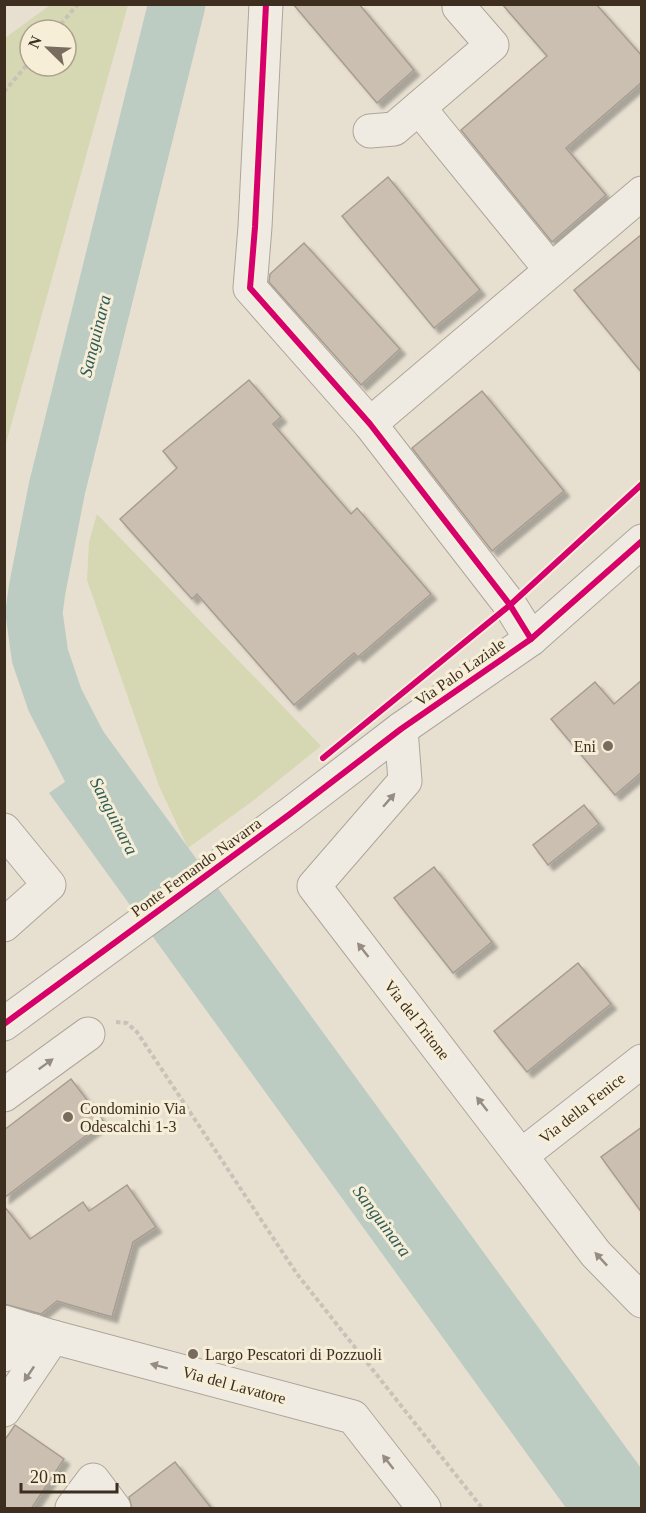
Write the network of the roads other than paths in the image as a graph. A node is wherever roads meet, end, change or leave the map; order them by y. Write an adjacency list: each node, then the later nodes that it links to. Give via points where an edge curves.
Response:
1 (266, 4): 7 (street, via 250,288)
2 (462, 4): 3 (street, via 459,7 492,45)
3 (419, 108): 4 (street, via 393,129); 6 (street)
4 (370, 131)
5 (642, 193): 6 (street)
6 (551, 270): 7 (street)
7 (370, 424): 9 (street, via 510,605)
8 (642, 541): 9 (street, Via Palo Laziale)
9 (531, 639): 10 (street, Via Palo Laziale)
10 (401, 729): 13 (street, Ponte Fernando Navarra); 17 (street, Via del Tritone, one-way to 10, via 314,886 405,782)
11 (4, 830): 12 (street, via 50,885)
12 (4, 925)
13 (4, 1024)
14 (88, 1034): 16 (street, one-way to 14)
15 (642, 1061): 17 (street, Via della Fenice)
16 (4, 1095)
17 (522, 1155): 18 (street, Via del Tritone, one-way to 17, via 596,1254)
18 (642, 1301)
19 (30, 1330): 20 (street); 21 (street, one-way to 21); 24 (street, Via del Lavatore, one-way to 19, via 353,1417)
20 (4, 1355)
21 (4, 1410)
22 (72, 1509): 23 (street, via 93,1480)
23 (114, 1509)
24 (424, 1509)

